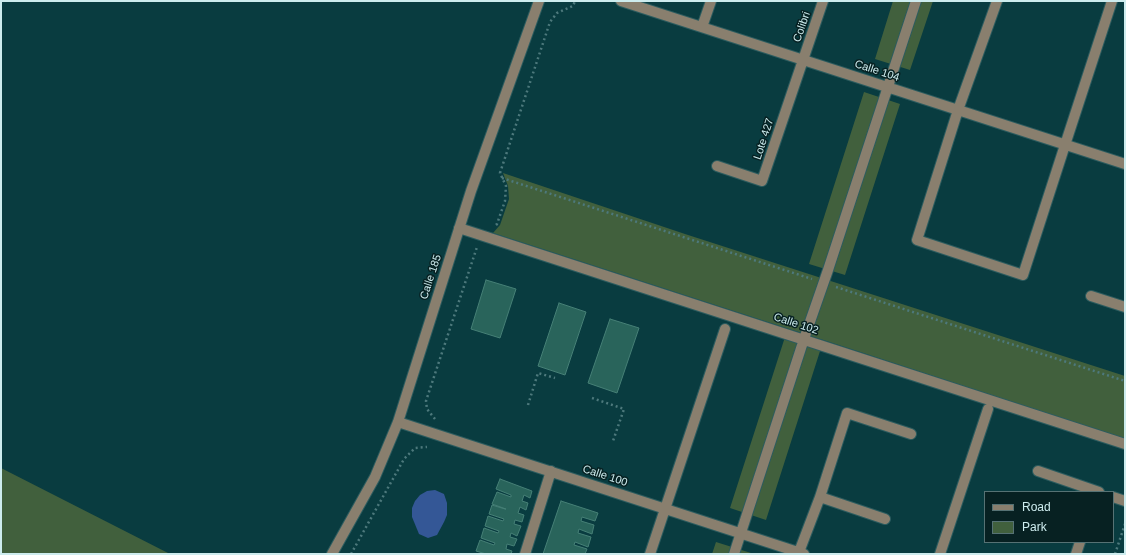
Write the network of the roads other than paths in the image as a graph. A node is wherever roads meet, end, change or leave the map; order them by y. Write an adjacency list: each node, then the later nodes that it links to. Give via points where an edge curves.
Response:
1 (539, 1): 15 (street, Calle 185)
2 (622, 1): 8 (street, Calle 104)
3 (710, 1): 8 (street)
4 (823, 1): 9 (street, Colibri)
5 (916, 1): 10 (street)
6 (997, 1): 11 (street)
7 (1112, 1): 12 (street)
8 (702, 27): 9 (street, Calle 104)
9 (803, 60): 10 (street, Calle 104); 14 (street, Lote 427, via 762,181)
10 (888, 87): 11 (street, Calle 104); 19 (street)
11 (958, 110): 12 (street, Calle 104); 12 (street, via 917,240 1023,275)
12 (1065, 145): 13 (street, Calle 104)
13 (1125, 164)
14 (717, 166)
15 (459, 228): 19 (street, Calle 102); 21 (street, Calle 185)
16 (1091, 296): 17 (street)
17 (1125, 307)
18 (725, 329): 30 (street)
19 (804, 340): 23 (street, Calle 102); 32 (street)
20 (988, 409): 39 (street)
21 (398, 422): 25 (street, Calle 100); 35 (street, Calle 185, via 375,477)
22 (911, 434): 27 (street, via 847,413)
23 (1125, 444)
24 (1038, 471): 26 (street)
25 (551, 472): 30 (street, Calle 100); 36 (street)
26 (1095, 491)
27 (820, 497): 31 (street); 34 (street)
28 (1114, 497): 29 (street)
29 (1125, 501)
30 (665, 509): 32 (street, Calle 100); 37 (street)
31 (885, 519)
32 (741, 534): 34 (street, Calle 100); 38 (street)
33 (1080, 543): 40 (street)
34 (802, 553)
35 (332, 554)
36 (525, 554)
37 (650, 554)
38 (734, 554)
39 (940, 554)
40 (1076, 554)

